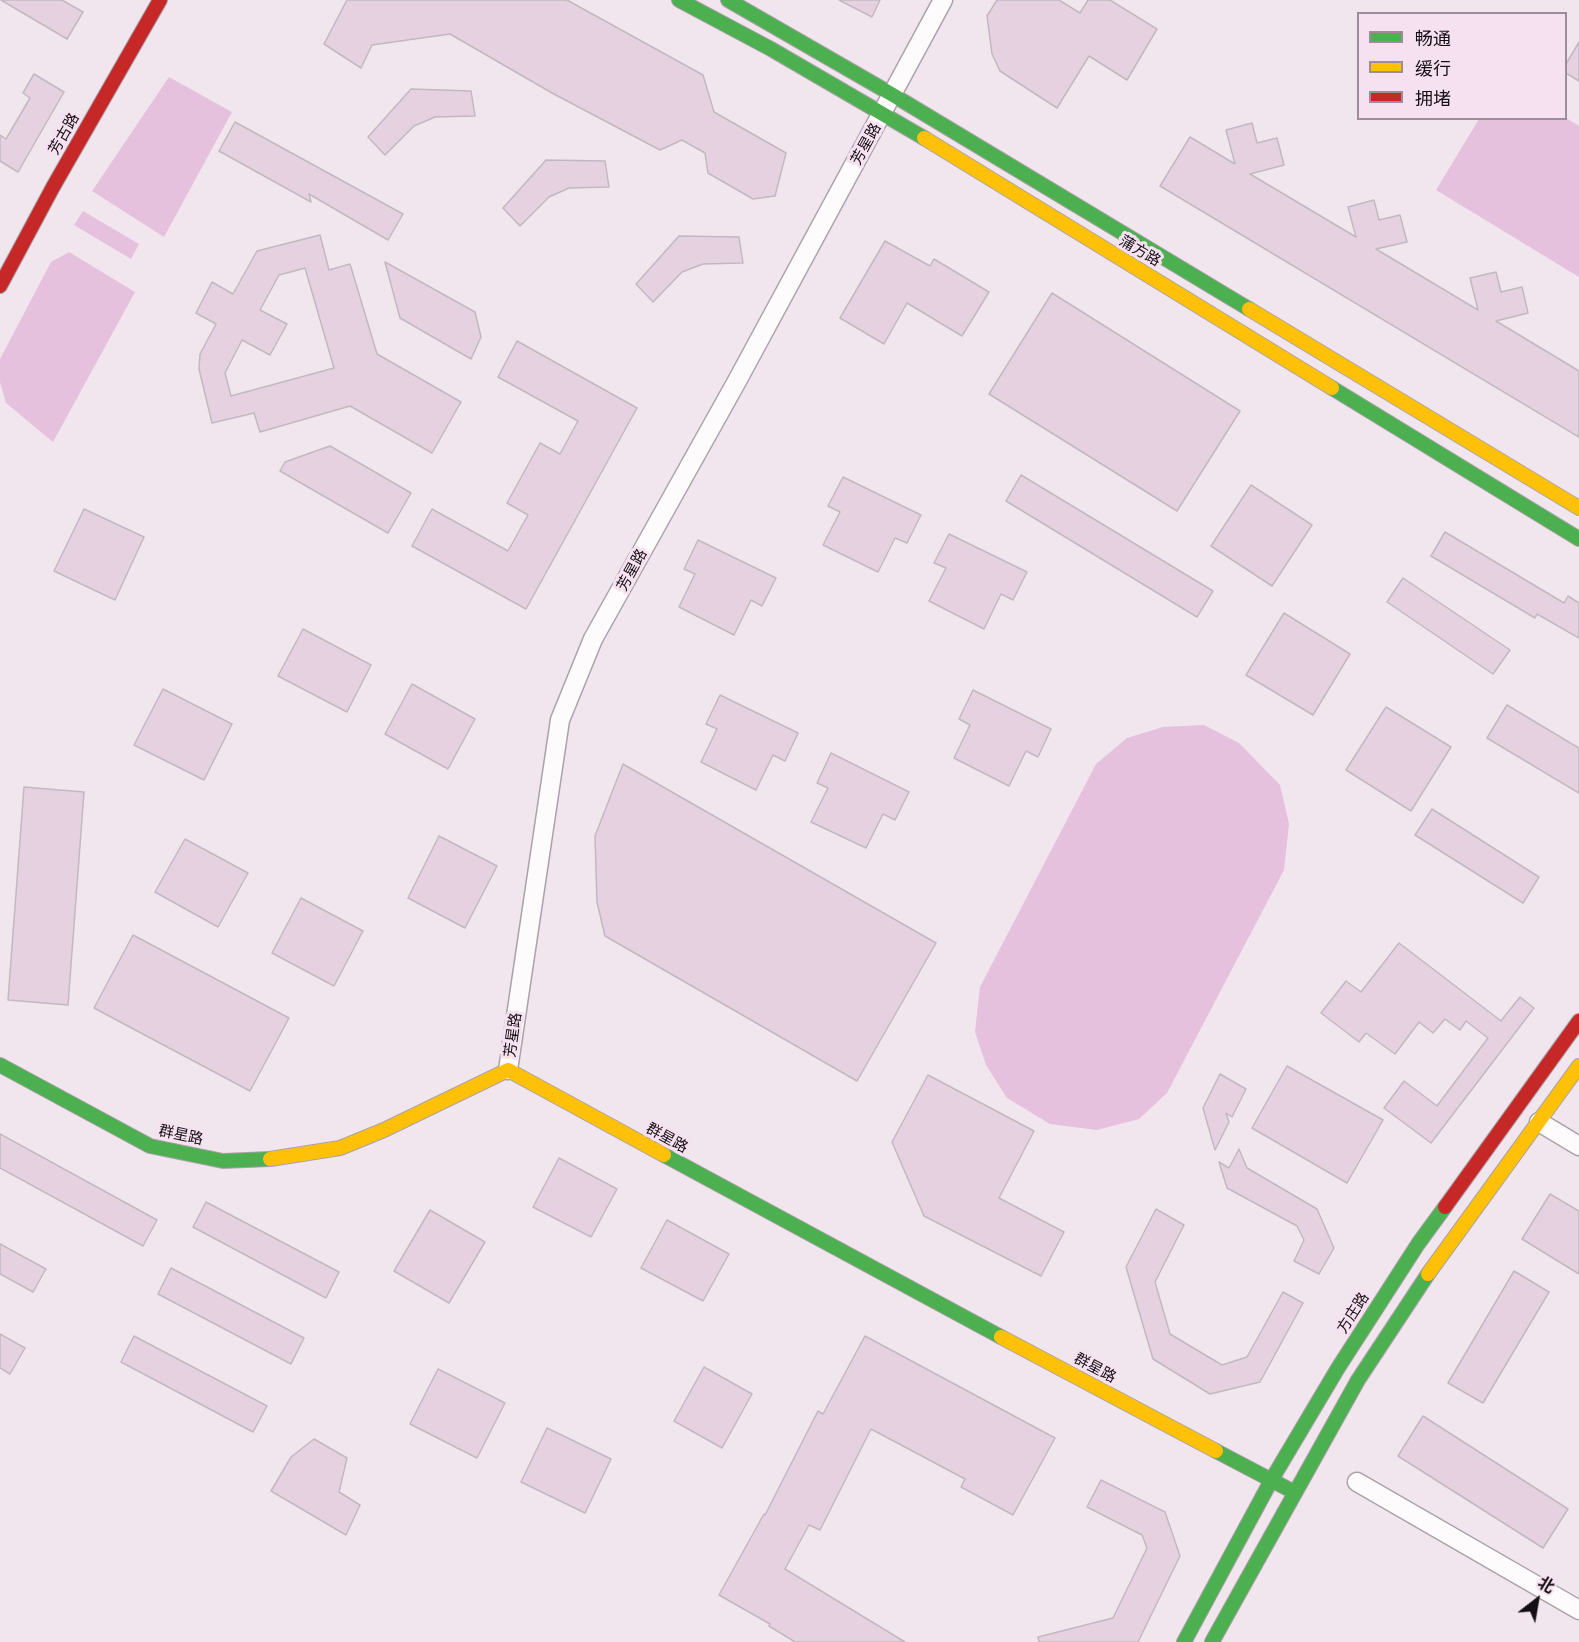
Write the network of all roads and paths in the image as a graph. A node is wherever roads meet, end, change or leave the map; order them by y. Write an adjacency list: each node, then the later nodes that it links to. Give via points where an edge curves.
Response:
1 (160, 0): 7 (street, 芳古路)
2 (679, 0): 6 (street, 蒲方路)
3 (728, 0): 5 (street, 蒲方路)
4 (943, 0): 5 (street)
5 (893, 95): 6 (street, 芳星路); 8 (street, 蒲方路)
6 (883, 113): 9 (street, 蒲方路); 13 (street, 芳星路, via 593,639 560,720)
7 (0, 286)
8 (1579, 508)
9 (1579, 538)
10 (1579, 1021): 16 (street, 方庄路, via 1418,1244)
11 (0, 1065): 13 (street, 群星路, via 150,1146 222,1161 280,1158 340,1148)
12 (1579, 1066): 14 (street)
13 (508, 1070): 16 (street, 群星路, via 873,1270)
14 (1539, 1122): 15 (street); 18 (street, via 1439,1258 1358,1380)
15 (1579, 1146)
16 (1272, 1479): 18 (street, 群星路); 20 (street, 方庄路)
17 (1357, 1482): 19 (street)
18 (1294, 1492): 21 (street)
19 (1579, 1610)
20 (1184, 1642)
21 (1212, 1642)

